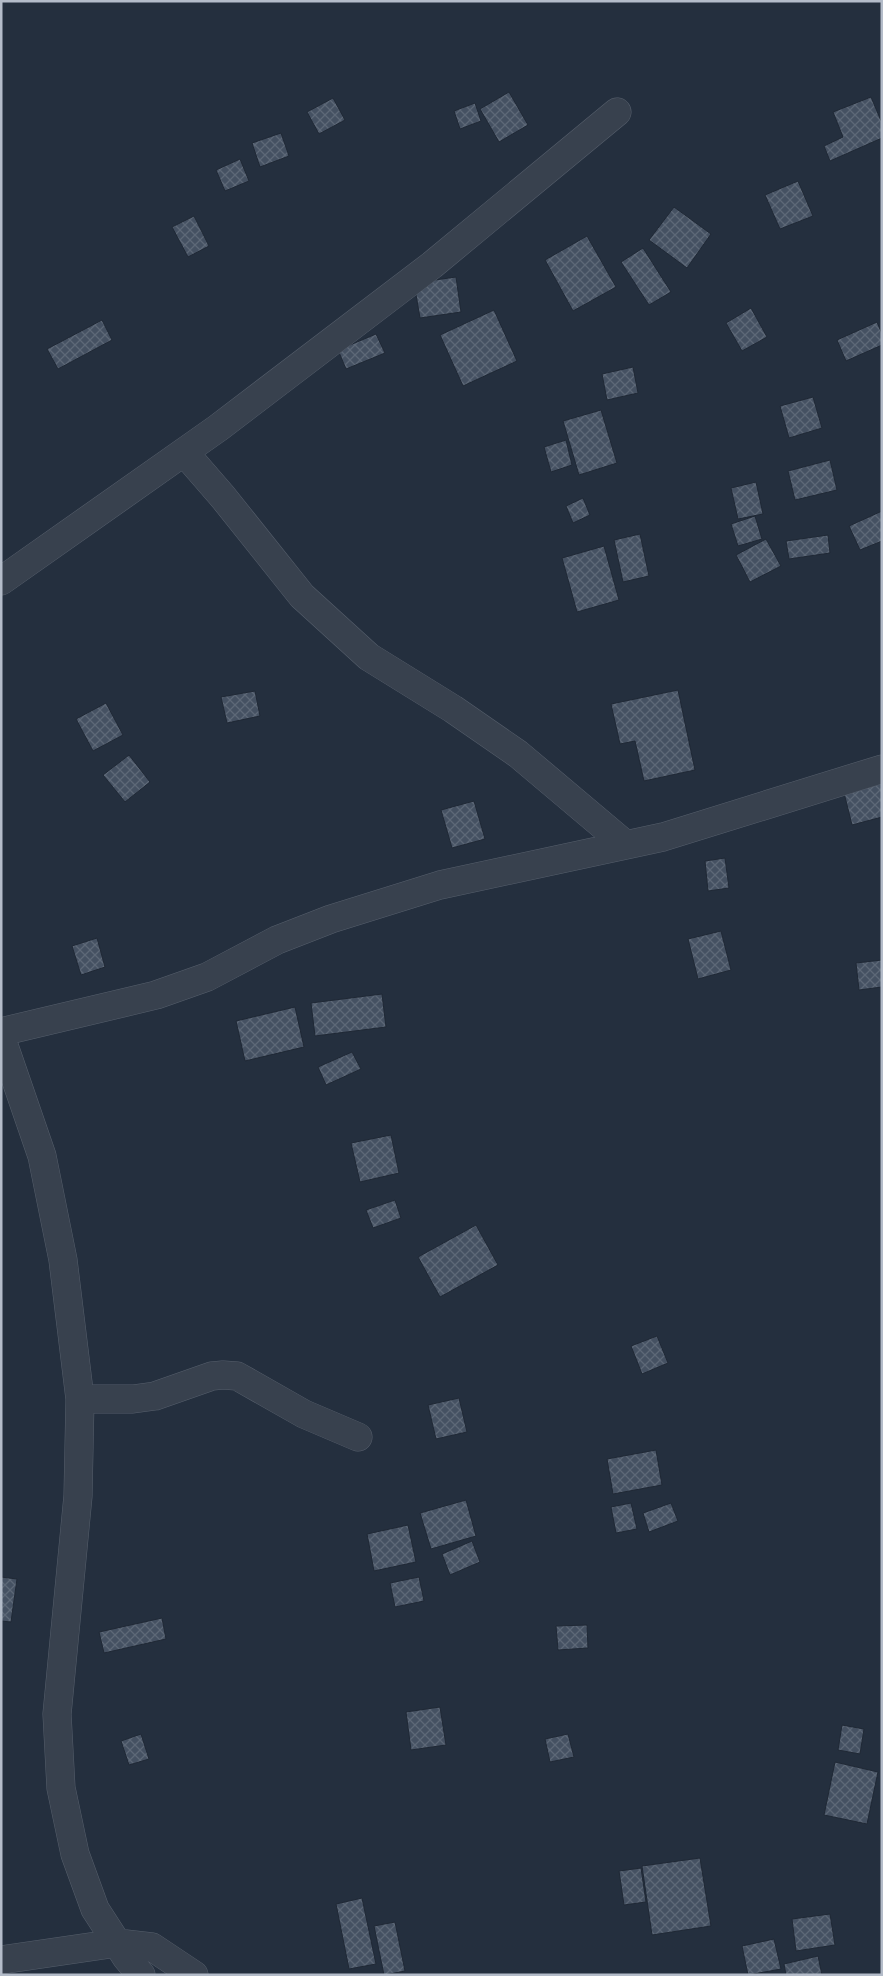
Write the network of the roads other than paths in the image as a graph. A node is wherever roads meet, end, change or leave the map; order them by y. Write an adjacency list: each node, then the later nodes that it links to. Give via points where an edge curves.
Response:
1 (617, 112): 2 (street, via 432,265)
2 (184, 452): 3 (street); 5 (street, via 302,596 369,657 453,708 518,754)
3 (1, 581)
4 (882, 769): 5 (street, via 663,837)
5 (626, 845): 6 (street, via 440,886 330,919 277,940 208,977 156,995)
6 (1, 1032)
7 (1, 1038): 8 (street, via 42,1156 64,1260)
8 (80, 1399): 9 (street, via 155,1396 224,1374 237,1376 304,1414); 10 (street, via 78,1496 57,1714 61,1788 75,1854 95,1909)
9 (358, 1437)
10 (117, 1943): 11 (street); 12 (street); 13 (street, via 152,1947)
11 (1, 1960)
12 (141, 1975)
13 (194, 1975)

